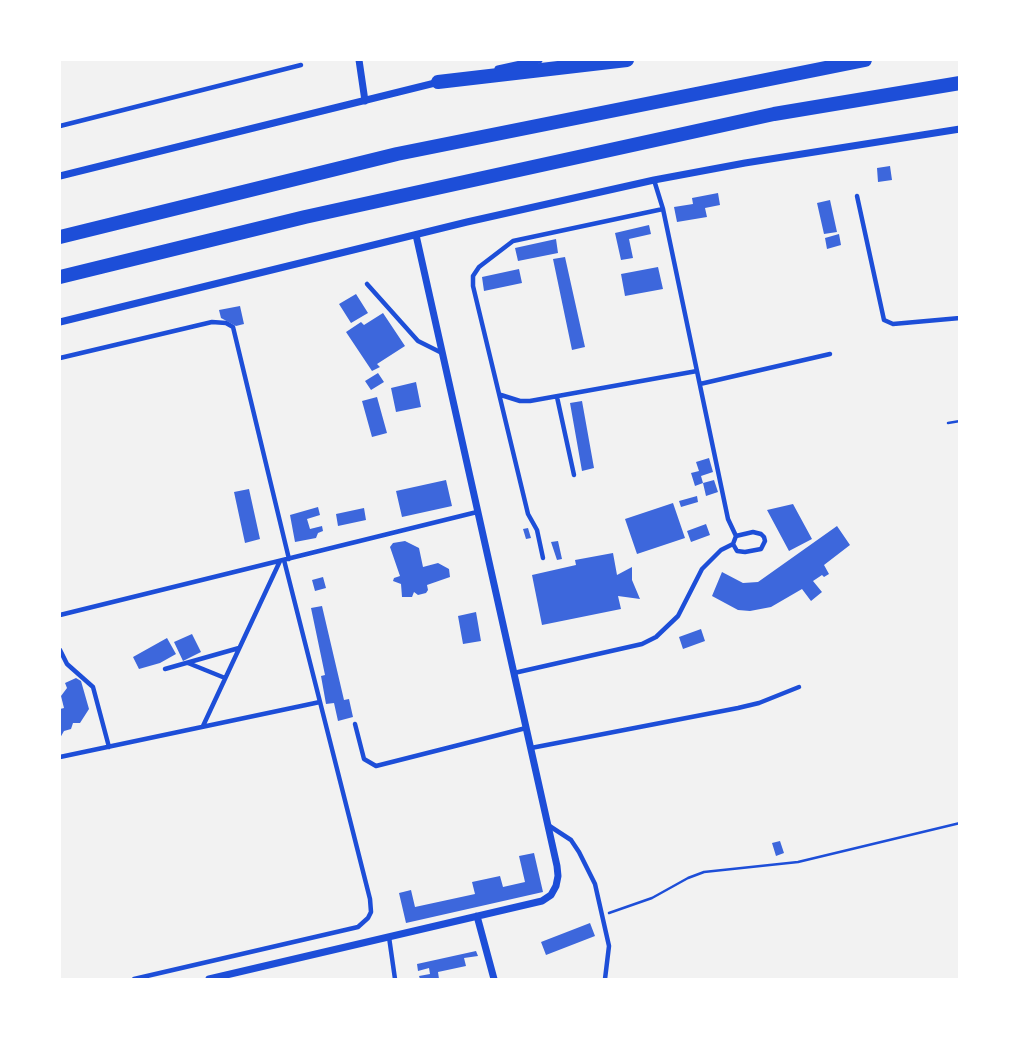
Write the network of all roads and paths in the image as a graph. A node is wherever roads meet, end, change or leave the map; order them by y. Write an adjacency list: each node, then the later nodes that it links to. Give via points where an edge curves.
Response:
1 (359, 60): 8 (street)
2 (539, 60): 6 (street)
3 (627, 60): 6 (highway)
4 (865, 60): 16 (highway, via 397,154)
5 (301, 65): 9 (lane)
6 (438, 82): 8 (street)
7 (960, 83): 17 (highway, via 774,114 305,217)
8 (365, 101): 11 (street)
9 (60, 126)
10 (960, 129): 12 (street)
11 (60, 176)
12 (654, 180): 14 (lane); 15 (street)
13 (858, 196): 19 (lane, via 884,320 893,324)
14 (663, 209): 24 (lane); 26 (lane, via 513,241 475,271 472,281)
15 (416, 235): 20 (street); 21 (street)
16 (60, 237)
17 (60, 277)
18 (367, 284): 21 (lane, via 418,341)
19 (960, 318)
20 (60, 321)
21 (443, 353): 31 (street)
22 (830, 354): 25 (lane)
23 (60, 358): 35 (lane, via 212,321 233,327)
24 (697, 371): 25 (lane); 27 (lane)
25 (700, 384): 32 (lane, via 728,519)
26 (500, 395): 27 (lane, via 520,401); 34 (lane)
27 (557, 397): 30 (lane)
28 (960, 421): 29 (path)
29 (948, 423)
30 (574, 475)
31 (478, 512): 35 (lane); 41 (street)
32 (737, 536): 33 (lane); 33 (lane, via 757,532 764,537 764,545 757,551 741,552)
33 (733, 544): 41 (lane, via 702,569 678,616 656,637)
34 (543, 558)
35 (284, 560): 36 (lane); 37 (lane); 44 (lane)
36 (60, 615)
37 (239, 648): 39 (lane); 42 (lane)
38 (60, 650): 48 (lane, via 67,664 95,692)
39 (187, 663): 40 (lane); 42 (lane)
40 (165, 669)
41 (514, 673): 47 (street)
42 (225, 678): 46 (lane)
43 (799, 687): 49 (lane, via 738,708)
44 (320, 702): 46 (lane); 56 (lane, via 370,899 368,918 358,927)
45 (355, 724): 47 (lane, via 364,759 376,766)
46 (202, 727): 48 (lane)
47 (526, 728): 49 (street)
48 (108, 747): 50 (lane)
49 (530, 748): 52 (street)
50 (60, 757)
51 (960, 823): 53 (path, via 798,862 704,872)
52 (548, 825): 53 (lane, via 566,836 579,852 595,884); 54 (street, via 558,876 551,895)
53 (603, 915): 60 (lane, via 609,946)
54 (477, 916): 55 (street); 59 (street)
55 (389, 937): 57 (street); 58 (lane)
56 (134, 979)
57 (209, 979)
58 (395, 979)
59 (494, 979)
60 (605, 979)

